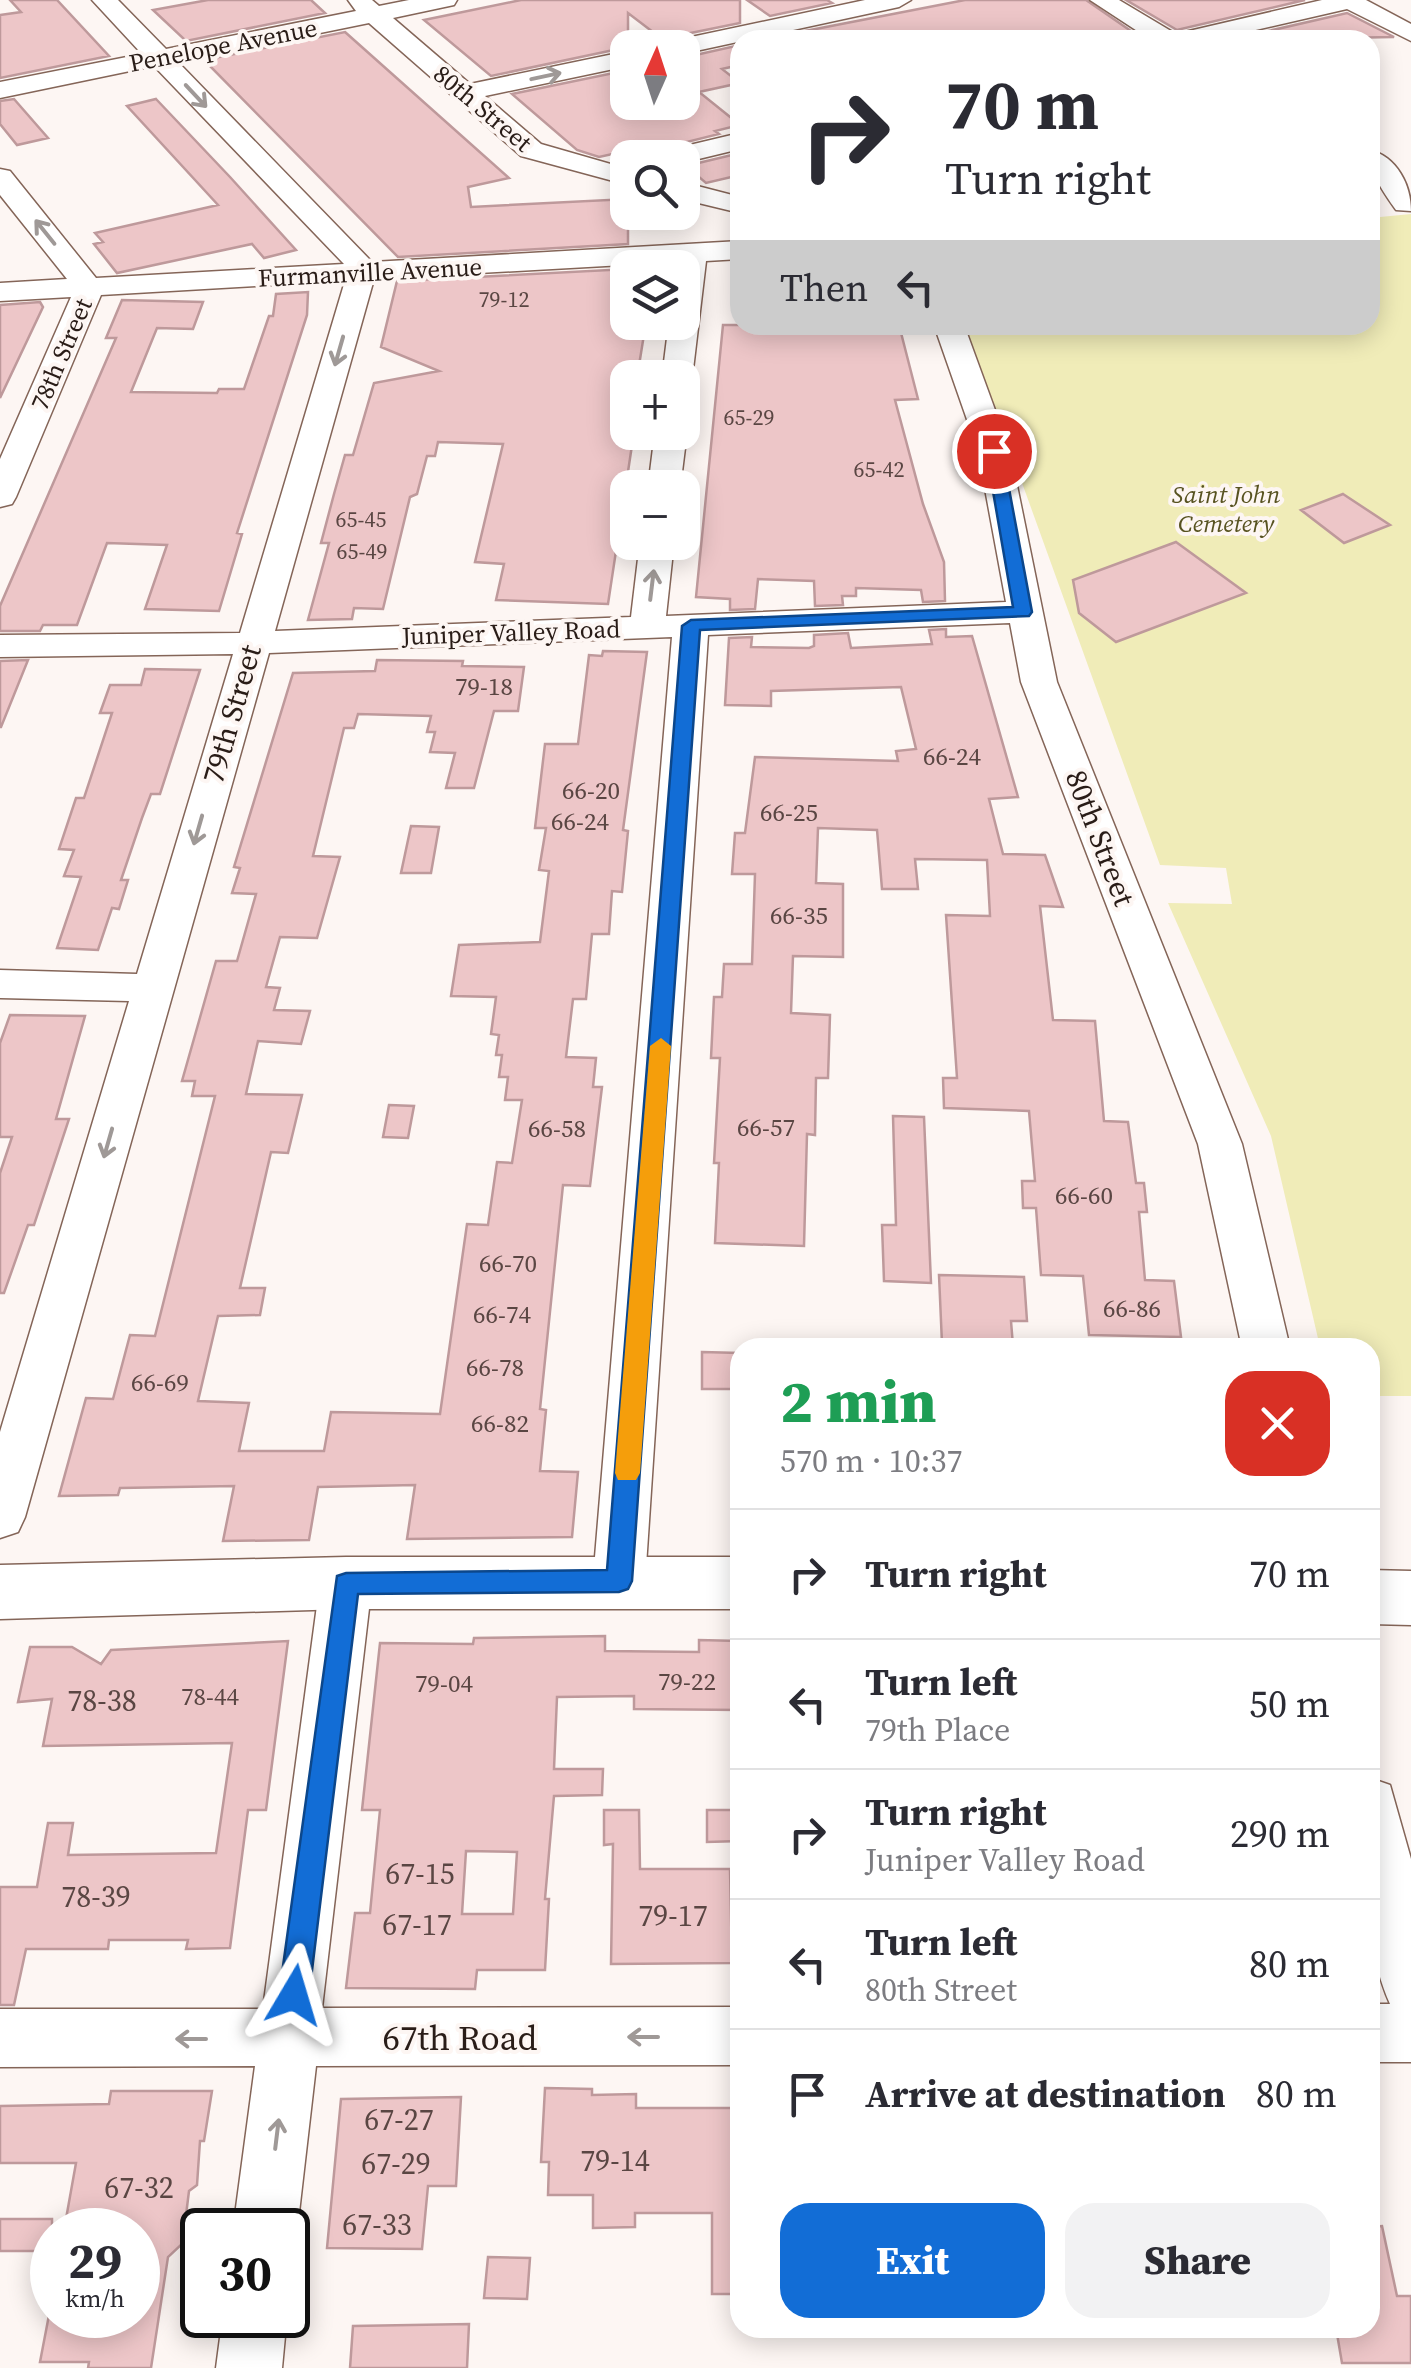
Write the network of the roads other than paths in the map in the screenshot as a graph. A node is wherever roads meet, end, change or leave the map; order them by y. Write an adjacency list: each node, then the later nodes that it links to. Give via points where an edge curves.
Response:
1 (104, 0): 13 (street)
2 (446, 0): 6 (street, Penelope Avenue)
3 (898, 0): 7 (street)
4 (1102, 0): 8 (street)
5 (1350, 0): 9 (street); 11 (street)
6 (367, 7): 13 (street, Penelope Avenue); 16 (street, 80th Street)
7 (758, 27)
8 (1152, 30)
9 (1222, 30)
10 (730, 34): 12 (street)
11 (1411, 34)
12 (700, 42)
13 (160, 58): 15 (street, Penelope Avenue); 29 (street, one-way to 29)
14 (610, 62): 16 (street, one-way to 14)
15 (0, 90)
16 (465, 93): 20 (street, 80th Street, via 537,154)
17 (730, 144): 18 (street)
18 (700, 151)
19 (1380, 164): 24 (street)
20 (610, 170)
21 (0, 177): 30 (street, 78th Street, one-way to 21)
22 (700, 194): 23 (street)
23 (730, 202)
24 (1408, 204): 25 (street)
25 (1380, 207)
26 (730, 251): 27 (street, Furmanville Avenue)
27 (700, 253)
28 (610, 258): 29 (street, Furmanville Avenue)
29 (362, 272): 30 (street, Furmanville Avenue); 38 (street, 79th Street, one-way to 38)
30 (90, 288): 31 (street, Furmanville Avenue); 33 (street, 78th Street)
31 (0, 292)
32 (953, 335): 35 (street, 80th Street, via 994,451)
33 (0, 497)
34 (655, 560): 37 (street, one-way to 34)
35 (1023, 612): 36 (street, Juniper Valley Road); 42 (street, 80th Street, via 1039,682 1220,1144)
36 (691, 626): 37 (street, Juniper Valley Road); 44 (street)
37 (646, 627): 38 (street, Juniper Valley Road)
38 (253, 643): 39 (street, Juniper Valley Road); 41 (street, 79th Street, one-way to 41)
39 (0, 646)
40 (0, 984): 41 (street)
41 (153, 988): 43 (street, 79th Street, one-way to 43)
42 (1264, 1338)
43 (0, 1516)
44 (619, 1581): 45 (main road); 46 (main road)
45 (730, 1583)
46 (346, 1584): 47 (main road); 56 (street)
47 (0, 1592)
48 (1380, 1597): 49 (main road)
49 (1411, 1598)
50 (1380, 1847): 51 (street)
51 (1411, 1985)
52 (1380, 2033): 53 (street)
53 (1411, 2033)
54 (730, 2036): 56 (street, 67th Road, one-way to 56)
55 (0, 2038): 56 (street, 67th Road, one-way to 55)
56 (288, 2039): 57 (street, one-way to 56)
57 (268, 2208)
58 (252, 2338): 59 (street)
59 (249, 2368)

